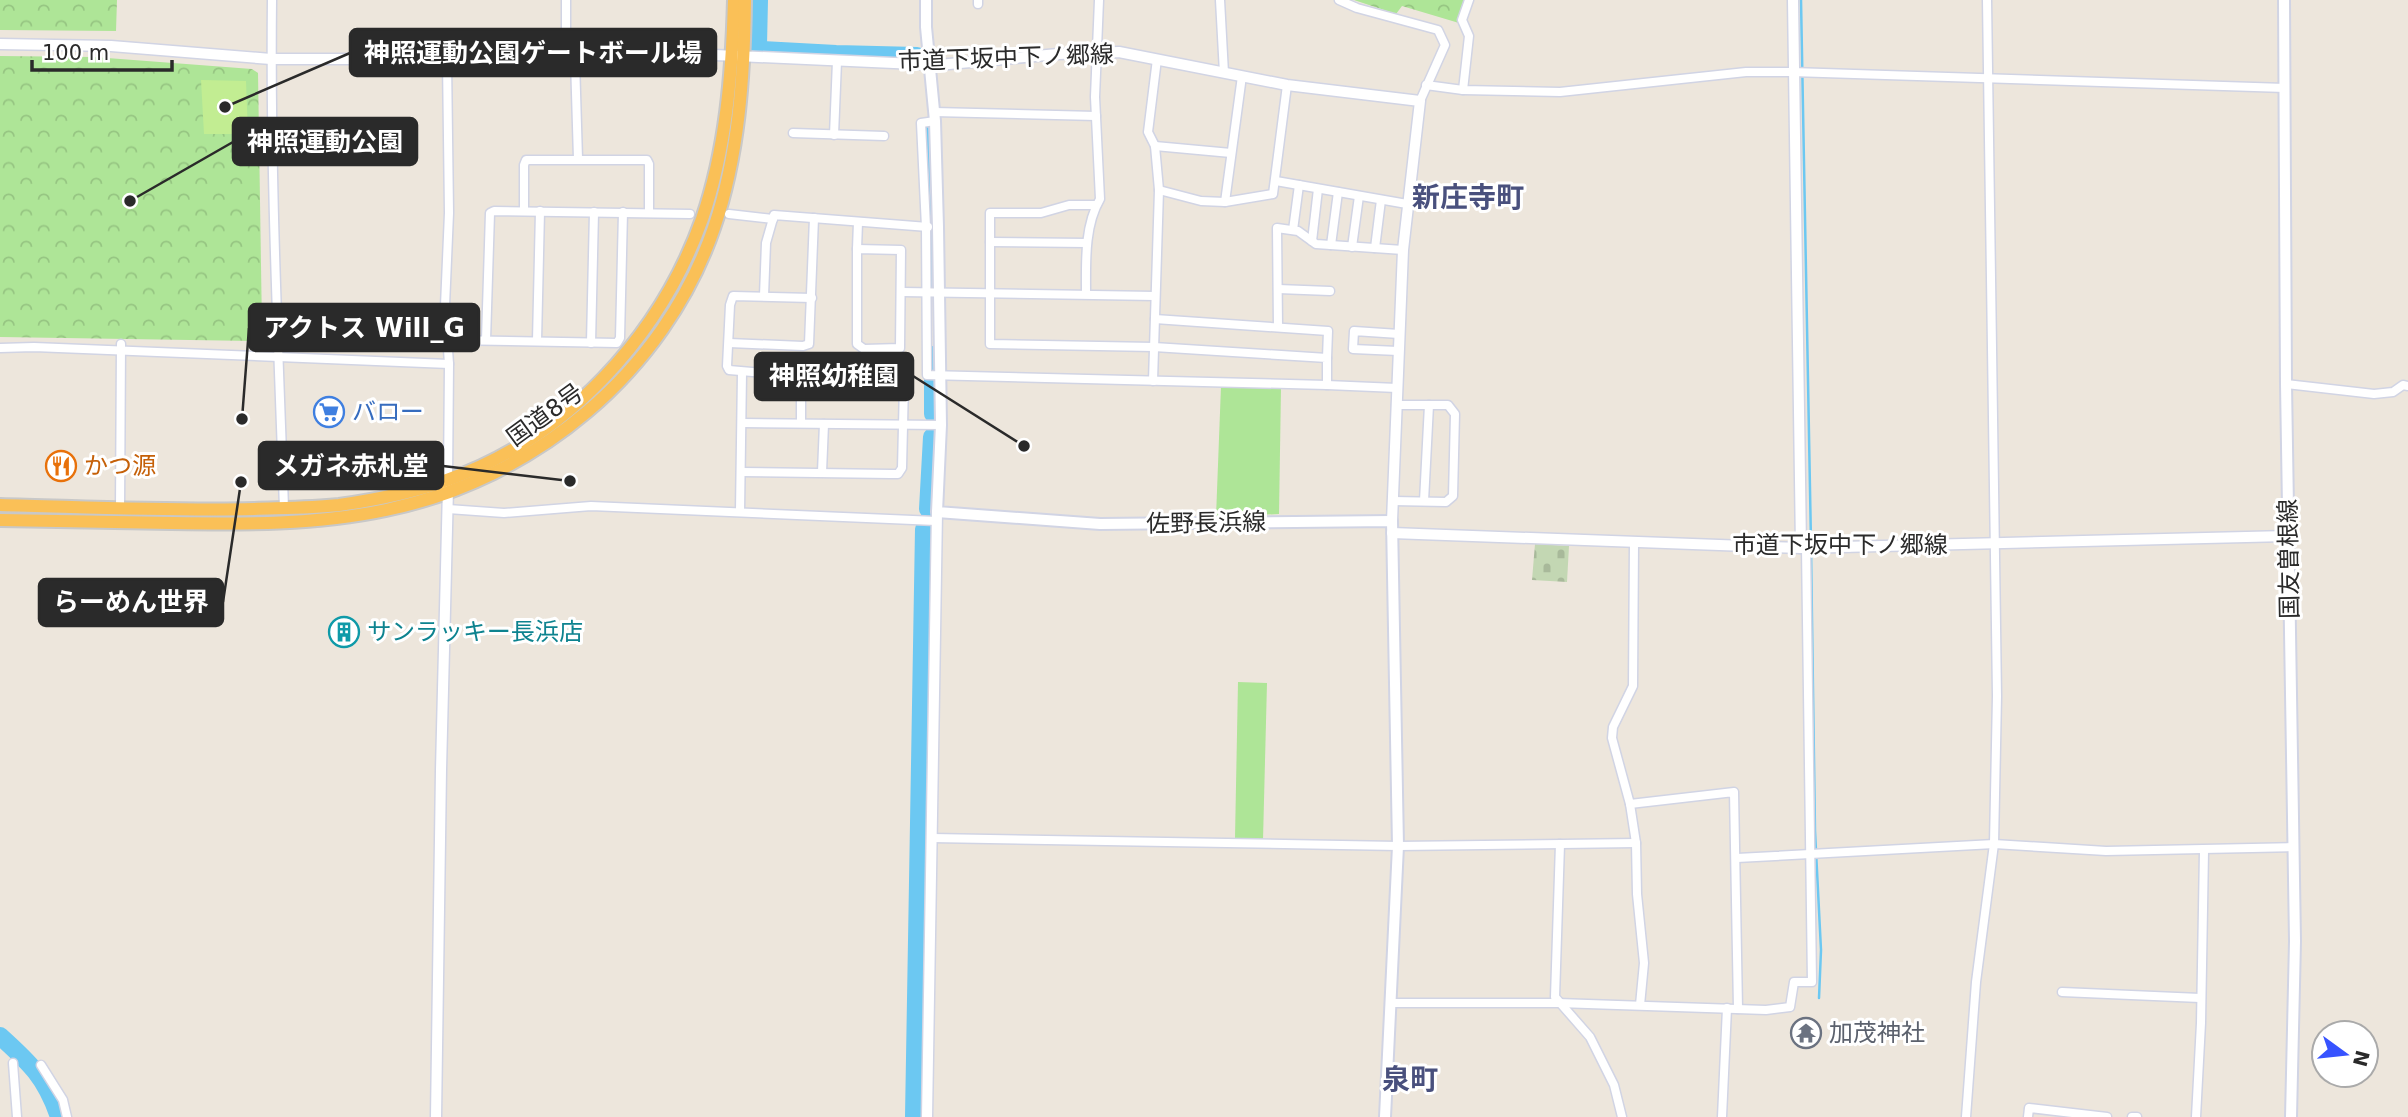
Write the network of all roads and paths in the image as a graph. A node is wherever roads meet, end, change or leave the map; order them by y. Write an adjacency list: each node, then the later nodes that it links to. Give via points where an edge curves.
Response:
1 (272, 0): 16 (street)
2 (566, 0): 19 (street)
3 (734, 0): 15 (highway, 国道8号)
4 (745, 0): 15 (highway, 国道8号)
5 (926, 0): 21 (main road)
6 (1100, 0): 14 (street)
7 (1220, 0): 23 (street)
8 (1339, 0): 27 (street, via 1438,30 1446,46)
9 (1469, 0): 29 (street, via 1462,20 1469,36)
10 (1793, 0): 22 (street)
11 (1987, 0): 25 (street)
12 (2284, 0): 28 (main road, 国友曽根線)
13 (0, 44): 16 (street, 市道下坂中下ノ郷線, via 111,46)
14 (1096, 51): 17 (street, 市道下坂中下ノ郷線); 21 (street, 市道下坂中下ノ郷線); 31 (street)
15 (738, 57): 19 (street, 市道下坂中下ノ郷線, via 671,52); 20 (street, 市道下坂中下ノ郷線); 110 (highway, 国道8号, via 735,142 714,228 699,265 656,337 598,404 548,444 519,461)
16 (271, 59): 18 (street, 市道下坂中下ノ郷線); 90 (street)
17 (1157, 59): 23 (street, 市道下坂中下ノ郷線); 36 (street, via 1148,132)
18 (447, 61): 19 (street, 市道下坂中下ノ郷線, via 529,66); 81 (street)
19 (571, 61): 38 (street)
20 (837, 61): 21 (street, 市道下坂中下ノ郷線); 34 (street)
21 (928, 64): 32 (main road)
22 (1799, 72): 25 (street); 29 (street, via 1746,72 1560,92); 124 (street)
23 (1224, 73): 24 (street, 市道下坂中下ノ郷線)
24 (1242, 76): 26 (street, 市道下坂中下ノ郷線); 37 (street)
25 (1988, 79): 28 (street); 123 (street)
26 (1287, 85): 30 (street, 市道下坂中下ノ郷線); 39 (street)
27 (1426, 85): 29 (street); 30 (street)
28 (2285, 88): 98 (main road, 国友曽根線)
29 (1463, 90)
30 (1420, 101): 47 (street)
31 (1096, 116): 32 (street); 48 (street, via 1100,199)
32 (931, 119): 59 (main road)
33 (793, 133): 34 (street)
34 (834, 135): 35 (street)
35 (884, 136)
36 (1155, 146): 37 (street); 42 (street)
37 (1231, 153): 46 (street)
38 (578, 159): 49 (street, via 526,160); 53 (street, via 647,160)
39 (1276, 181): 40 (street); 46 (street, via 1273,194)
40 (1299, 185): 41 (street); 60 (street)
41 (1318, 189): 43 (street); 61 (street)
42 (1159, 190): 46 (street); 76 (street)
43 (1338, 192): 44 (street); 64 (street)
44 (1359, 196): 45 (street); 65 (street)
45 (1381, 200): 47 (street); 66 (street)
46 (1225, 202)
47 (1407, 204): 68 (street)
48 (1096, 205): 62 (street, via 1069,205 1041,213 990,213); 63 (street)
49 (524, 211): 50 (street); 82 (street, via 490,213)
50 (540, 211): 51 (street); 83 (street)
51 (594, 212): 52 (street); 84 (street)
52 (623, 212): 53 (street); 84 (street, via 620,338 613,344)
53 (649, 212): 54 (street)
54 (690, 214)
55 (729, 214): 57 (street)
56 (814, 218): 57 (street, via 774,215); 58 (street); 77 (street)
57 (773, 219): 75 (street, via 766,243)
58 (858, 222): 59 (street); 67 (street)
59 (932, 227): 72 (main road)
60 (1293, 230): 61 (street); 69 (street, via 1277,228)
61 (1312, 241): 64 (street)
62 (990, 242): 63 (street); 73 (street)
63 (1087, 243): 74 (street)
64 (1331, 245): 65 (street)
65 (1352, 247): 66 (street)
66 (1375, 248): 68 (street)
67 (857, 249): 71 (street, via 901,250); 71 (street, via 858,347 900,348)
68 (1403, 250): 80 (street)
69 (1278, 289): 70 (street); 79 (street)
70 (1330, 291)
71 (902, 292): 72 (street)
72 (932, 293): 73 (street); 94 (main road)
73 (990, 293): 74 (street); 87 (street, via 990,344)
74 (1086, 294): 76 (street)
75 (764, 296): 77 (street); 85 (street, via 731,299)
76 (1155, 296): 78 (street)
77 (811, 298): 85 (street, via 809,344)
78 (1155, 319): 79 (street); 87 (street)
79 (1278, 327): 91 (street, via 1328,331)
80 (1399, 334): 89 (street); 89 (street, via 1354,331 1353,349)
81 (448, 340): 82 (street); 92 (street)
82 (486, 340): 83 (street)
83 (537, 341): 84 (street)
84 (591, 343)
85 (729, 343): 93 (street, via 727,366)
86 (121, 347): 88 (street); 90 (street); 114 (street)
87 (1154, 347): 91 (street); 96 (street)
88 (0, 348)
89 (1398, 351): 100 (street)
90 (277, 356): 92 (street); 115 (street)
91 (1327, 358): 97 (street)
92 (449, 364): 110 (street)
93 (742, 373): 95 (street); 103 (street)
94 (934, 375): 96 (street); 107 (main road)
95 (801, 376): 104 (street); 106 (street, via 899,378 904,384)
96 (1153, 381): 97 (street)
97 (1326, 384): 100 (street)
98 (2286, 384): 99 (street, via 2374,394); 121 (main road, 国友曽根線)
99 (2408, 386)
100 (1397, 388): 101 (street)
101 (1396, 405): 102 (street); 111 (street)
102 (1429, 405): 112 (street); 112 (street, via 1448,405 1455,414 1455,453 1452,496 1446,502)
103 (742, 423): 104 (street); 108 (street)
104 (801, 423): 105 (street)
105 (824, 424): 106 (street); 109 (street)
106 (903, 425): 107 (street); 109 (street, via 898,474)
107 (940, 425): 118 (main road)
108 (741, 472): 109 (street); 117 (street)
109 (822, 472)
110 (448, 486): 115 (highway, 国道8号, via 338,505); 116 (street); 119 (highway, 国道8号, via 384,511 262,524)
111 (1393, 501): 112 (street); 120 (street)
112 (1424, 501)
113 (0, 505): 114 (highway, 国道8号)
114 (120, 508): 115 (highway, 国道8号)
115 (284, 508)
116 (448, 509): 117 (street, via 504,513 591,506); 146 (street)
117 (740, 512): 118 (street)
118 (937, 517): 120 (main road, 佐野長浜線); 126 (street)
119 (0, 520)
120 (1392, 527): 122 (street, 市道下坂中下ノ郷線); 130 (main road)
121 (2287, 536): 123 (street, 市道下坂中下ノ郷線); 131 (main road, 国友曽根線)
122 (1634, 543): 124 (street, 市道下坂中下ノ郷線); 125 (street, via 1633,687 1612,738)
123 (1995, 543): 124 (street, 市道下坂中下ノ郷線); 129 (street)
124 (1808, 547): 133 (street)
125 (1630, 804): 127 (street); 134 (street, via 1734,792)
126 (932, 838): 130 (street); 147 (street)
127 (1636, 843): 128 (street); 139 (street, via 1644,962)
128 (1560, 844): 130 (street); 138 (street)
129 (1994, 844): 132 (street); 133 (street); 151 (street, via 1976,982)
130 (1398, 846): 137 (main road)
131 (2294, 847): 132 (street); 157 (main road, 国友曽根線)
132 (2204, 851): 136 (street)
133 (1810, 854): 134 (street); 141 (street, via 1812,982 1794,982 1790,1007)
134 (1737, 858): 141 (street)
135 (2062, 992): 136 (street)
136 (2200, 998): 156 (street)
137 (1390, 1003): 138 (street); 148 (main road)
138 (1558, 1003): 139 (street); 149 (street, via 1590,1037 1614,1085)
139 (1640, 1005): 140 (street)
140 (1727, 1008): 141 (street); 150 (street)
141 (1738, 1009)
142 (13, 1063): 144 (street)
143 (41, 1065): 145 (street, via 63,1100)
144 (17, 1117)
145 (67, 1117)
146 (436, 1117)
147 (927, 1117)
148 (1385, 1117)
149 (1622, 1117)
150 (1722, 1117)
151 (1966, 1117)
152 (2028, 1117): 153 (street, via 2029,1108)
153 (2107, 1117)
154 (2132, 1117): 155 (street)
155 (2137, 1117)
156 (2196, 1117)
157 (2291, 1117)

